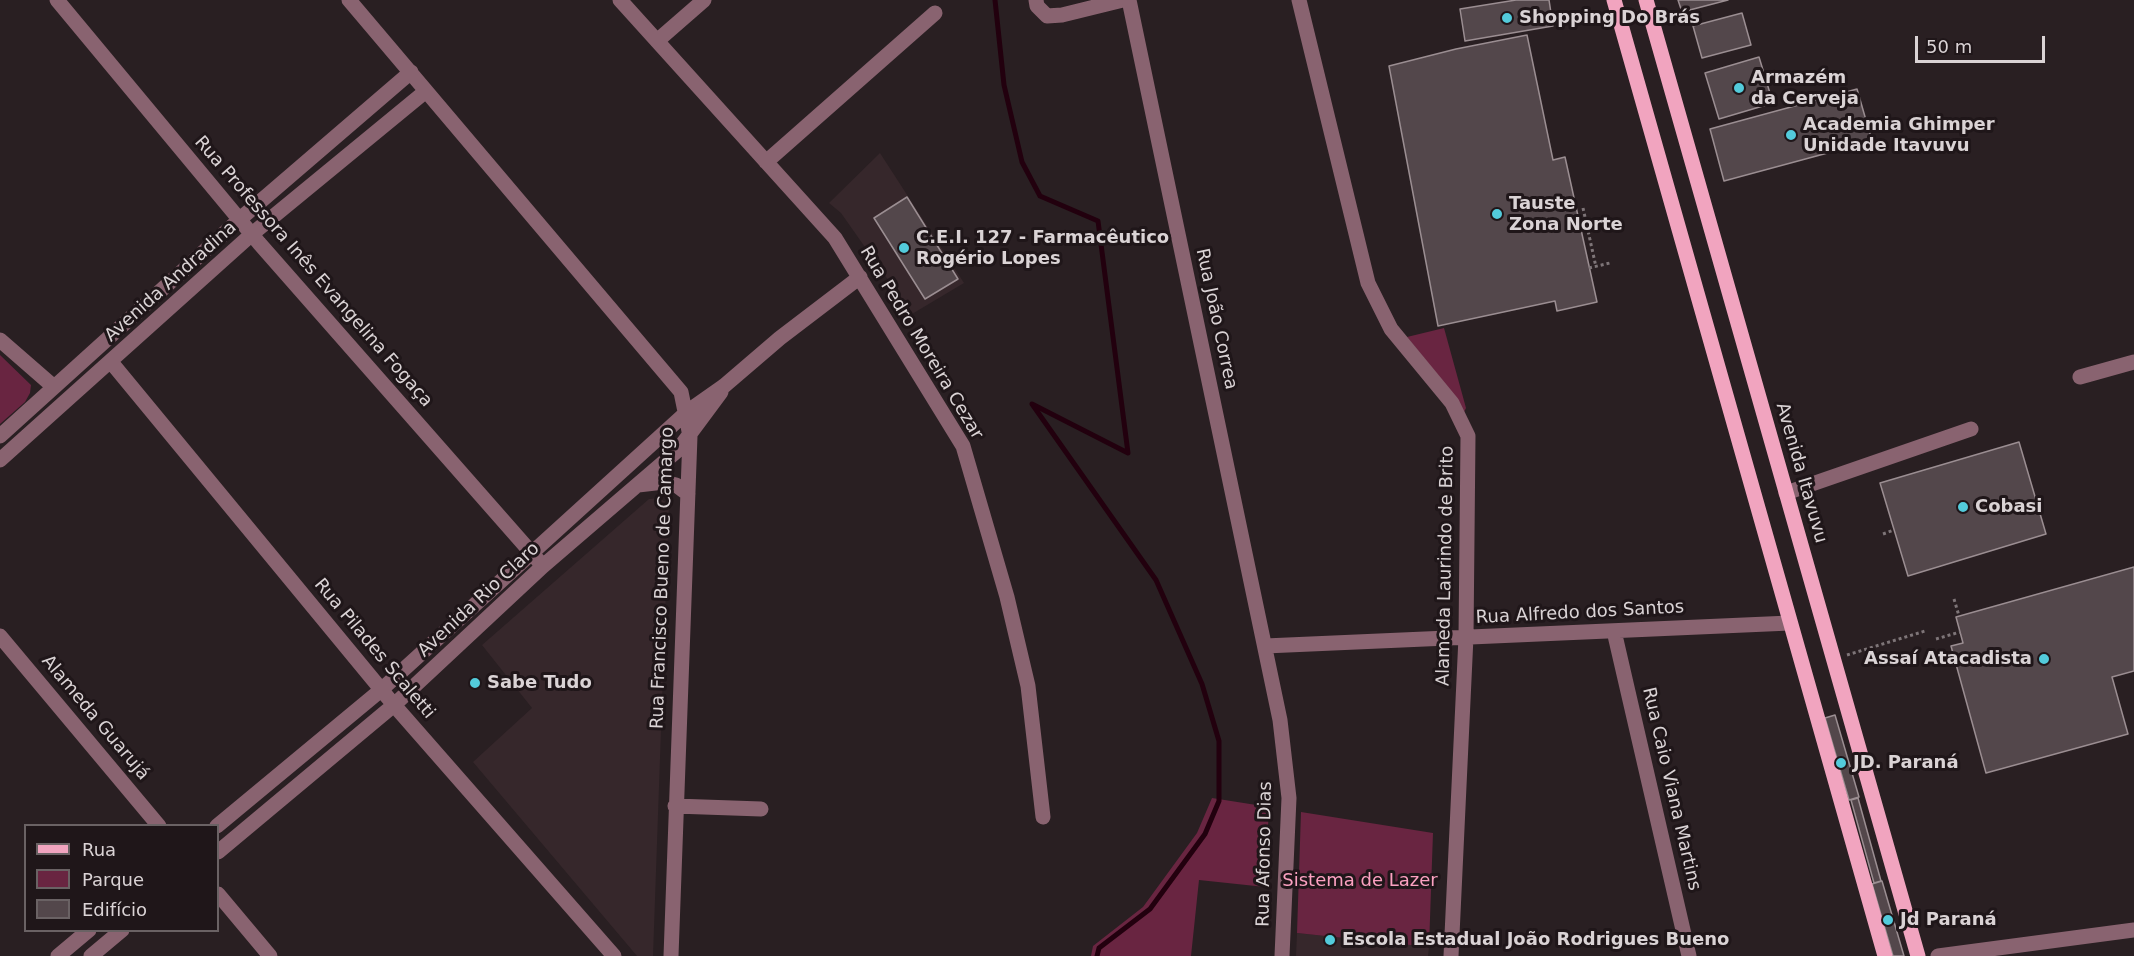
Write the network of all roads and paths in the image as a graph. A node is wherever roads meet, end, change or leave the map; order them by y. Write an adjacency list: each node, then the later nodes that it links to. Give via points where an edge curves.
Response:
1 (57, 0): 17 (street, Rua Professora Inês Evangelina Fogaça)
2 (349, 0): 13 (street, Rua Francisco Bueno de Camargo)
3 (620, 0): 12 (street, Rua Pedro Moreira Cezar)
4 (704, 0): 12 (street)
5 (1036, 0): 6 (street, via 1047,16)
6 (1123, 0)
7 (1129, 0): 50 (street, Rua João Correa)
8 (1299, 0): 48 (street, Alameda Laurindo de Brito, via 1368,284 1391,329 1452,404 1468,436)
9 (1614, 0): 43 (main road)
10 (1646, 0): 35 (main road, Avenida Itavuvu)
11 (934, 13): 15 (street)
12 (657, 41): 15 (street, Rua Pedro Moreira Cezar)
13 (411, 72): 14 (street, Rua Francisco Bueno de Camargo); 17 (street, Avenida Andradina)
14 (426, 91): 18 (street, Avenida Andradina); 29 (street, Rua Francisco Bueno de Camargo, via 681,392)
15 (766, 162): 22 (street, Rua Pedro Moreira Cezar, via 835,238)
16 (1583, 208): 20 (path)
17 (240, 219): 18 (street, Rua Professora Inês Evangelina Fogaça); 28 (street, Avenida Andradina)
18 (252, 234): 24 (street, Avenida Andradina); 39 (street, Rua Professora Inês Evangelina Fogaça)
19 (1610, 263): 20 (path)
20 (1596, 267): 21 (path)
21 (1589, 268)
22 (860, 276): 27 (street, Avenida Rio Claro); 56 (street, Rua Pedro Moreira Cezar, via 963,446 1028,686)
23 (0, 340): 28 (street)
24 (111, 362): 33 (street, Avenida Andradina); 52 (street, Rua Pilades Scaletti)
25 (2134, 362): 26 (street)
26 (2080, 377)
27 (724, 386): 29 (street, Avenida Rio Claro); 32 (street, Avenida Rio Claro)
28 (54, 387): 31 (street, Avenida Andradina)
29 (687, 412): 32 (street, Rua Francisco Bueno de Camargo); 39 (street, Avenida Rio Claro)
30 (1971, 429): 35 (street)
31 (0, 436)
32 (690, 436): 34 (street, Avenida Rio Claro); 36 (street, Rua Francisco Bueno de Camargo)
33 (0, 460)
34 (638, 485): 36 (street, via 664,482); 40 (street, Avenida Rio Claro)
35 (1786, 493): 51 (main road, Avenida Itavuvu)
36 (688, 494): 54 (street, Rua Francisco Bueno de Camargo)
37 (1894, 530): 38 (path)
38 (1883, 534)
39 (531, 552): 40 (street, Rua Professora Inês Evangelina Fogaça); 52 (street, Avenida Rio Claro)
40 (543, 566): 53 (street, Avenida Rio Claro)
41 (1954, 598): 42 (path)
42 (1959, 616)
43 (1790, 623): 44 (street, Rua Alfredo dos Santos); 72 (main road)
44 (1614, 631): 48 (street, Rua Alfredo dos Santos); 71 (street, Rua Caio Viana Martins)
45 (1925, 631): 51 (path)
46 (1960, 632): 49 (path)
47 (0, 636): 57 (street, Alameda Guarujá)
48 (1466, 637): 50 (street, Rua Alfredo dos Santos); 70 (street, Alameda Laurindo de Brito)
49 (1936, 639)
50 (1265, 646): 69 (street, Rua Afonso Dias, via 1281,720 1289,798)
51 (1833, 659): 73 (main road, Avenida Itavuvu)
52 (381, 690): 53 (street, Rua Pilades Scaletti); 58 (street, Avenida Rio Claro)
53 (394, 705): 59 (street, Avenida Rio Claro); 68 (street, Rua Pilades Scaletti)
54 (675, 806): 55 (street); 64 (street, Rua Francisco Bueno de Camargo)
55 (761, 809)
56 (1043, 817)
57 (158, 824)
58 (218, 824)
59 (219, 851)
60 (219, 895): 67 (street)
61 (2134, 930): 74 (street)
62 (87, 932): 65 (street)
63 (120, 932): 66 (street)
64 (670, 955)
65 (58, 956)
66 (91, 956)
67 (270, 956)
68 (614, 956)
69 (1282, 956)
70 (1451, 956)
71 (1689, 956)
72 (1885, 956)
73 (1918, 956)
74 (1938, 956)

